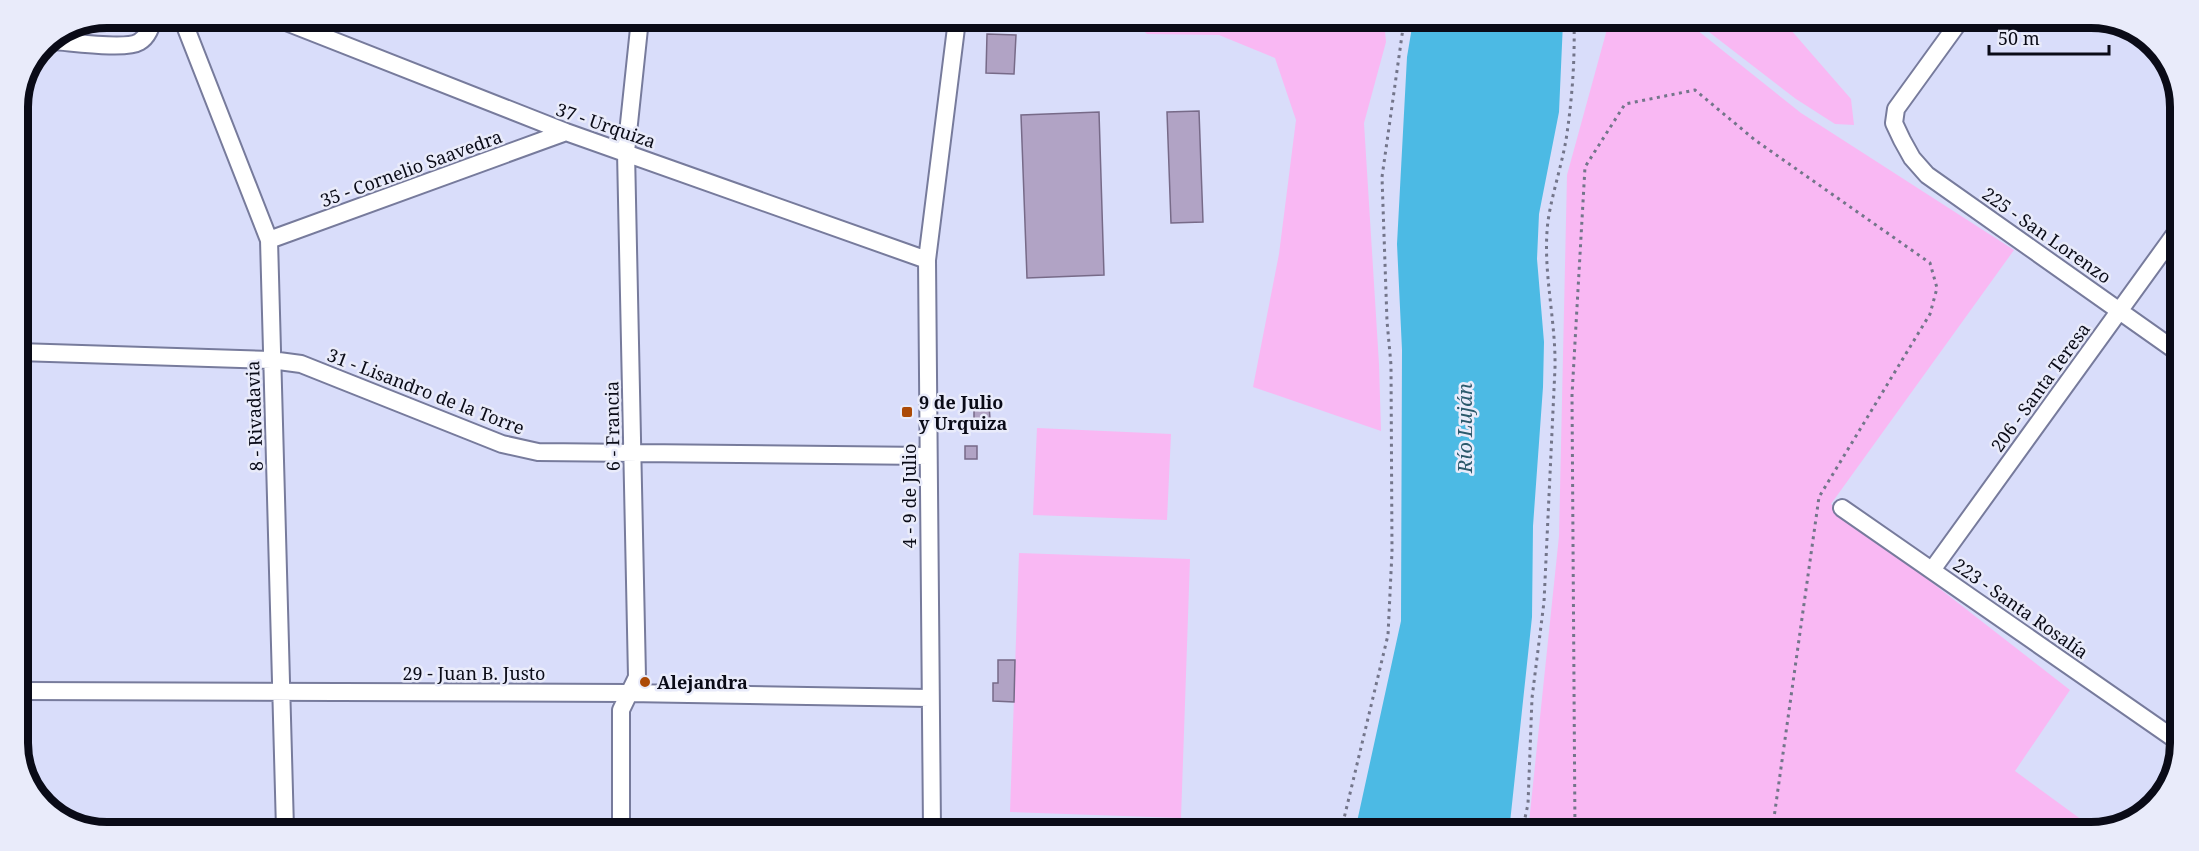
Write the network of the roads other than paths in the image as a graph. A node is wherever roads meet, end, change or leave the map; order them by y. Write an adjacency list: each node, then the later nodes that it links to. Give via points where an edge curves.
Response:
1 (150, 28): 7 (street, via 139,42 126,45)
2 (186, 28): 10 (street, 8 - Rivadavia)
3 (301, 28): 8 (street, 37 - Urquiza)
4 (639, 28): 9 (street, 6 - Francia)
5 (956, 28): 12 (street, 4 - 9 de Julio)
6 (1955, 28): 13 (street, 225 - San Lorenzo, via 1896,109 1894,123 1912,158 1926,175)
7 (66, 41)
8 (566, 132): 9 (street, 37 - Urquiza); 10 (street, 35 - Cornelio Saavedra)
9 (626, 152): 12 (street, 37 - Urquiza); 17 (street, 6 - Francia)
10 (269, 240): 16 (street, 8 - Rivadavia)
11 (2170, 241): 13 (street, 206 - Santa Teresa)
12 (927, 260): 18 (street, 4 - 9 de Julio)
13 (2119, 310): 14 (street, 225 - San Lorenzo); 20 (street, 206 - Santa Teresa)
14 (2170, 347)
15 (28, 352): 16 (street, 31 - Lisandro de la Torre)
16 (271, 360): 17 (street, 31 - Lisandro de la Torre, via 301,364 502,444 538,452); 22 (street, 8 - Rivadavia)
17 (633, 452): 18 (street, 31 - Lisandro de la Torre); 23 (street, 6 - Francia, via 637,677)
18 (928, 456): 24 (street, 4 - 9 de Julio)
19 (1842, 508): 20 (street, 223 - Santa Rosalía)
20 (1932, 570): 25 (street, 223 - Santa Rosalía)
21 (29, 691): 22 (street, 29 - Juan B. Justo)
22 (282, 692): 23 (street, 29 - Juan B. Justo); 26 (street, 8 - Rivadavia)
23 (628, 693): 24 (street, 29 - Juan B. Justo); 27 (street, 6 - Francia, via 621,710)
24 (929, 698): 28 (street, 4 - 9 de Julio)
25 (2170, 736)
26 (285, 822)
27 (621, 822)
28 (932, 822)

